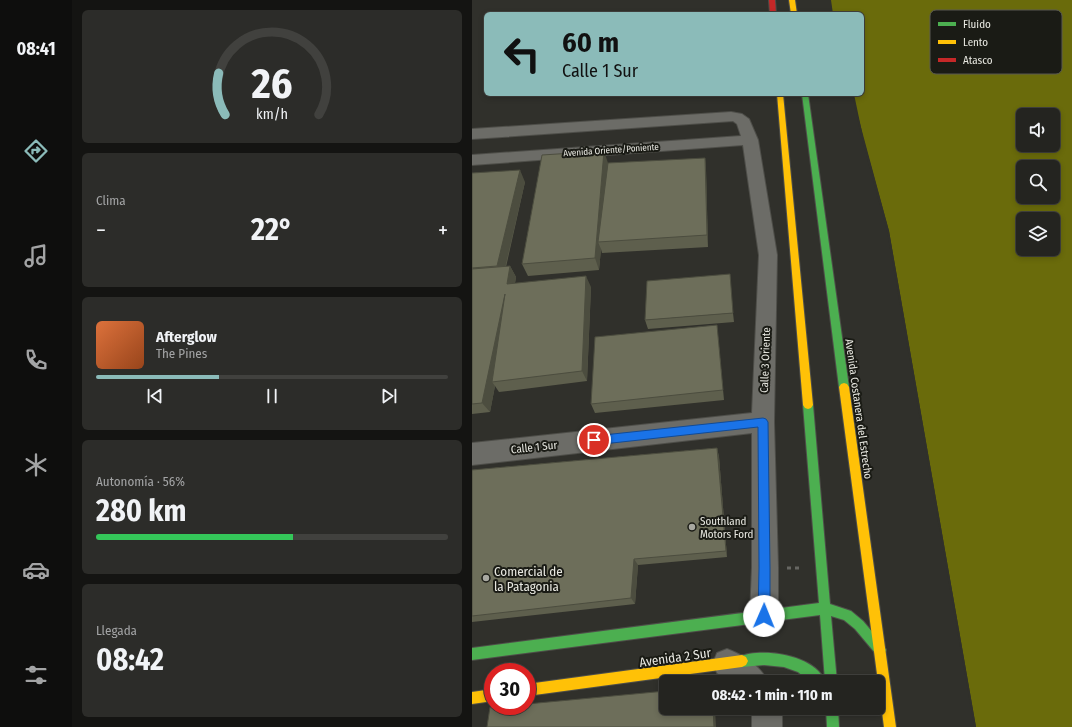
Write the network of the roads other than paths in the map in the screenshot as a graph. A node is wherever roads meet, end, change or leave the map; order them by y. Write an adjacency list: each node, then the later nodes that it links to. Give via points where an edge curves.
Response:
1 (772, 0): 3 (main road)
2 (792, 0): 4 (main road)
3 (773, 12)
4 (794, 12)
5 (780, 96): 12 (main road)
6 (805, 96): 14 (main road, Avenida Costanera del Estrecho)
7 (472, 134): 8 (street, Calle 3 Oriente, via 731,116 744,122)
8 (750, 140): 9 (street, Avenida Oriente/Poniente); 10 (street, Calle 3 Oriente, via 768,255)
9 (472, 160)
10 (763, 422): 11 (street, Calle 1 Sur); 13 (street, Calle 3 Oriente)
11 (472, 454)
12 (826, 608): 13 (main road); 14 (main road, via 847,615); 19 (main road)
13 (764, 616): 15 (main road)
14 (880, 650): 27 (main road, Avenida Costanera del Estrecho)
15 (472, 654)
16 (728, 663): 17 (street); 18 (main road, Avenida 2 Sur, via 767,659 794,662); 20 (main road, Avenida 2 Sur)
17 (745, 675)
18 (813, 675)
19 (831, 675)
20 (536, 689)
21 (484, 696): 22 (main road)
22 (472, 698)
23 (767, 715): 25 (street)
24 (832, 715): 26 (main road)
25 (767, 727)
26 (833, 727)
27 (890, 727)

